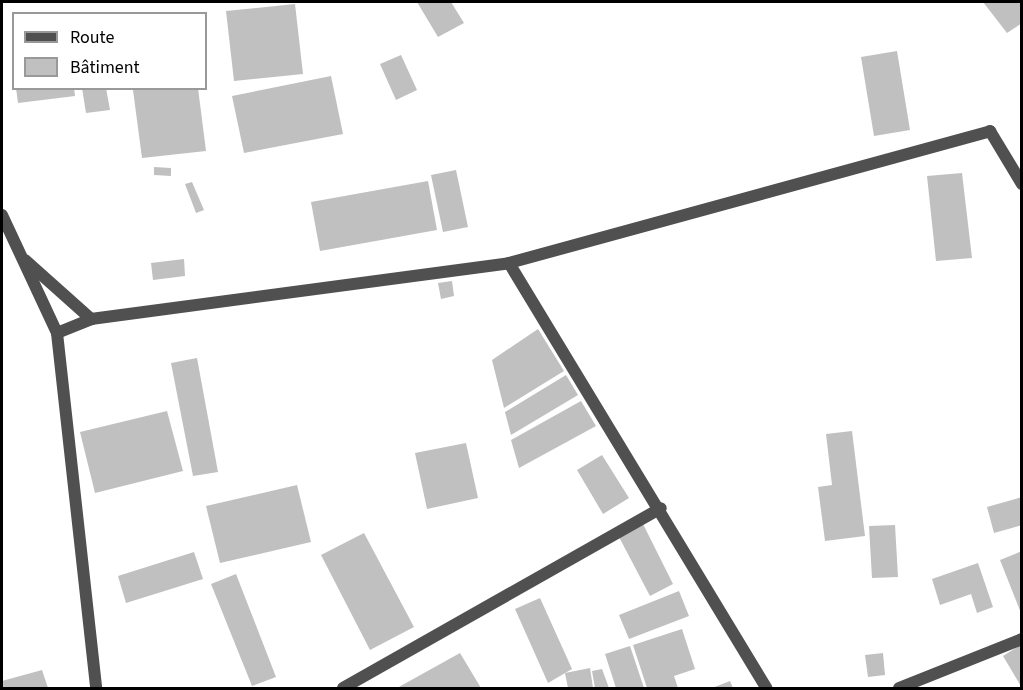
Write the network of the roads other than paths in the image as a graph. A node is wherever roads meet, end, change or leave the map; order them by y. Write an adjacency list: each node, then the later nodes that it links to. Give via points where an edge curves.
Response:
1 (1022, 184): 4 (street, via 990,131)
2 (2, 215): 3 (street)
3 (21, 256): 5 (street); 6 (street)
4 (509, 263): 5 (street); 7 (street)
5 (91, 320): 6 (street)
6 (57, 333): 9 (street)
7 (661, 508): 10 (street); 11 (street)
8 (1022, 639): 12 (street)
9 (96, 688)
10 (343, 688)
11 (766, 688)
12 (899, 688)

